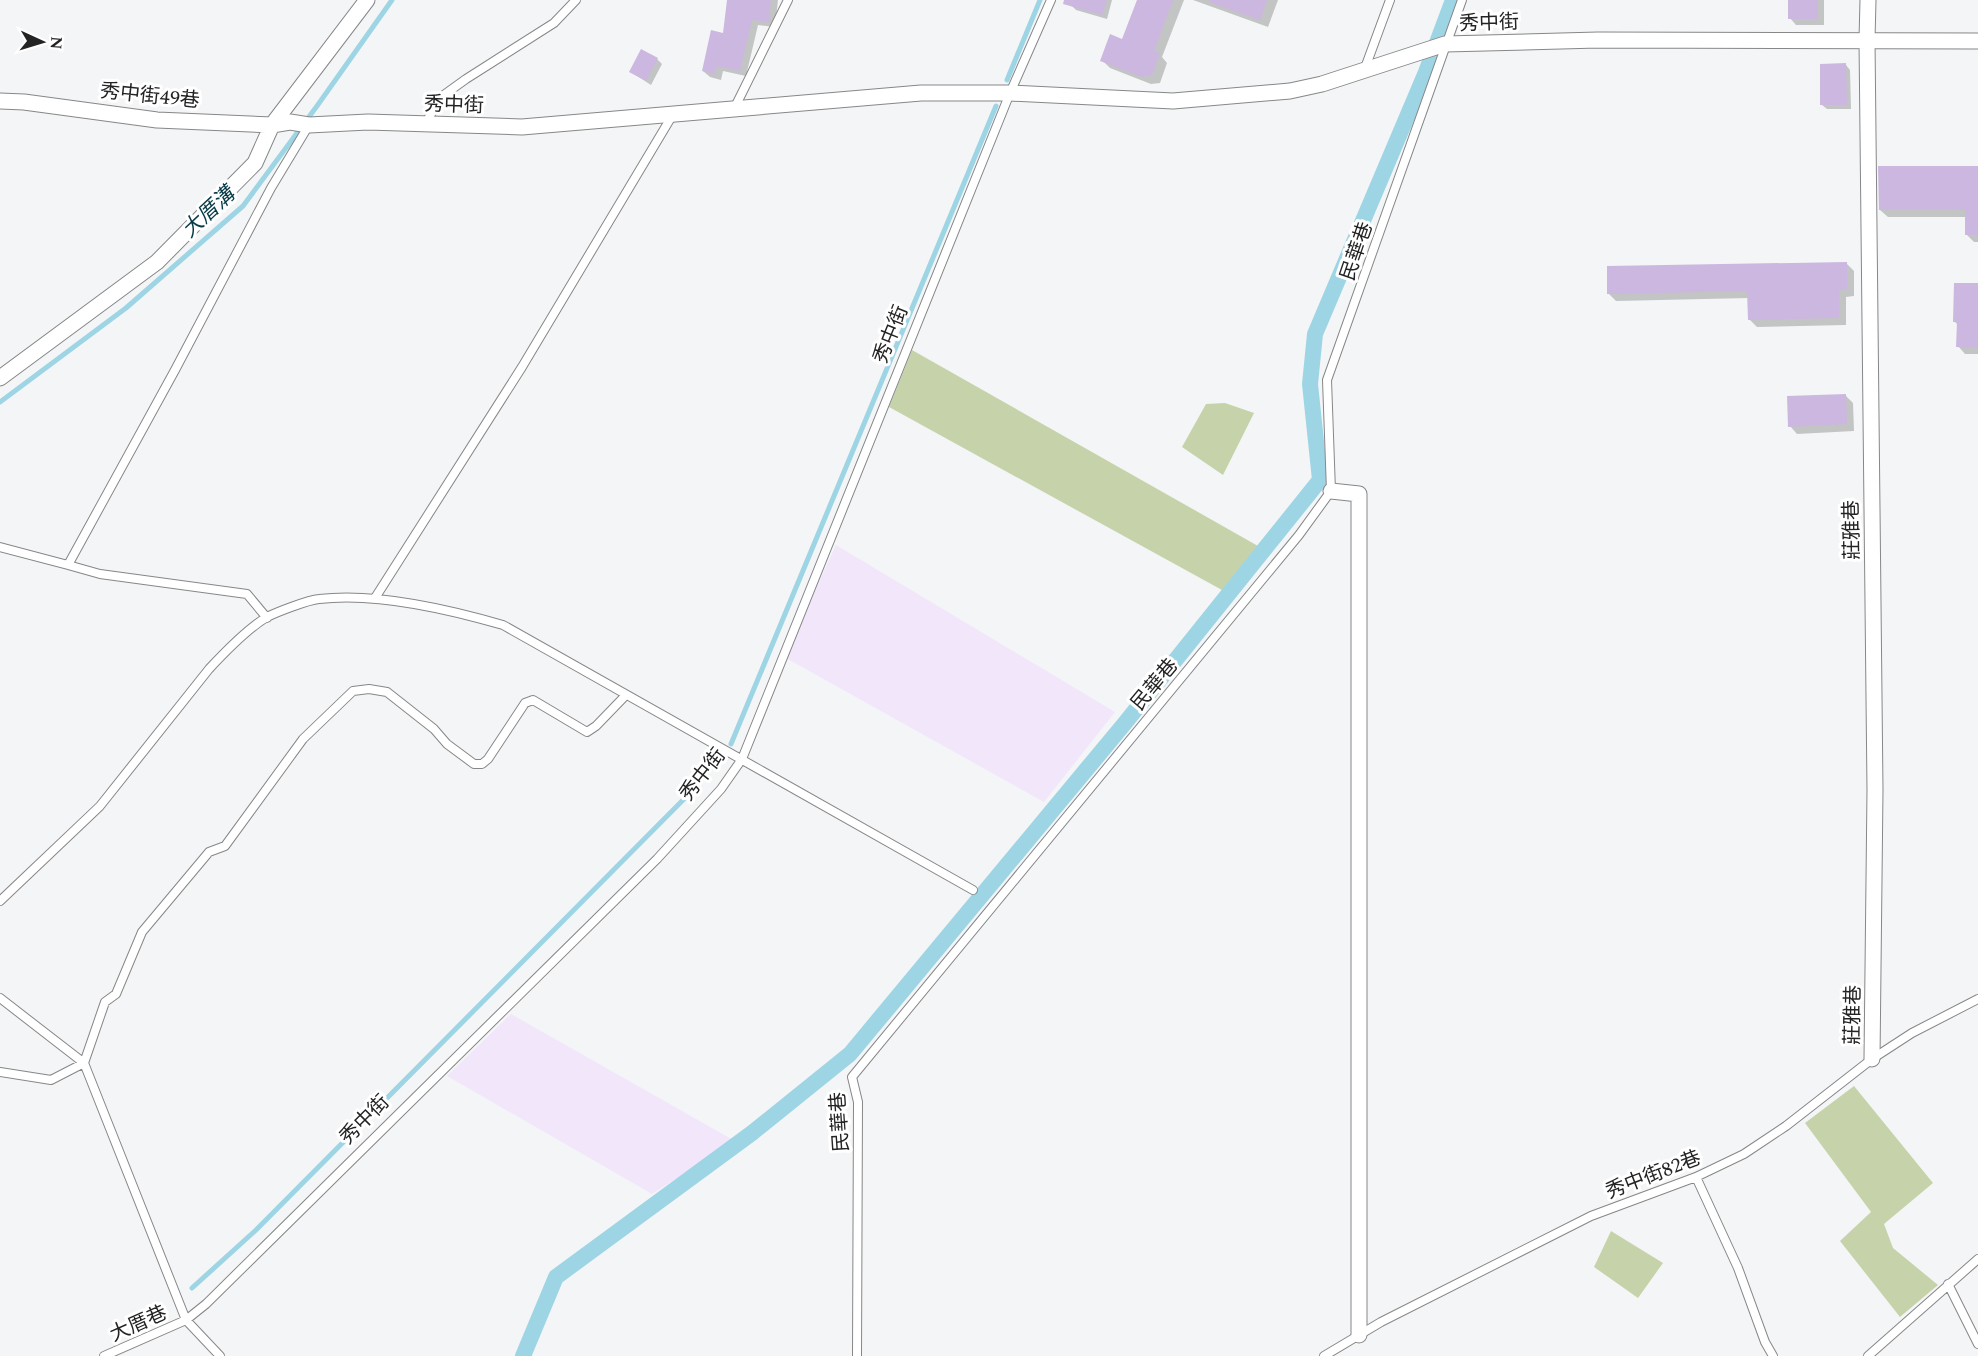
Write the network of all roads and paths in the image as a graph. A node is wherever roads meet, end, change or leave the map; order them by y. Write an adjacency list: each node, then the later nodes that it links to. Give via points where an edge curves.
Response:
1 (367, 0): 17 (street)
2 (576, 0): 16 (lane, via 554,23 441,97)
3 (788, 0): 14 (lane)
4 (1051, 0): 12 (lane, 秀中街)
5 (1390, 0): 11 (lane)
6 (1462, 0): 10 (lane, 民華巷)
7 (1868, 0): 8 (street, 莊雅巷)
8 (1867, 40): 9 (street, 秀中街); 10 (street, 秀中街); 31 (street, 莊雅巷, via 1875,790)
9 (1978, 41)
10 (1445, 44): 11 (street, 秀中街); 20 (lane, 民華巷, via 1327,380)
11 (1365, 70): 12 (street, 秀中街, via 1290,91 1173,101)
12 (1010, 93): 14 (street, 秀中街, via 921,93); 26 (lane, 秀中街)
13 (0, 101): 17 (street, 秀中街49巷, via 157,120)
14 (734, 109): 15 (street, 秀中街)
15 (669, 114): 16 (street, 秀中街, via 522,127); 23 (lane, via 672,116 522,367)
16 (425, 124): 18 (street, 秀中街)
17 (272, 125): 18 (street, 秀中街); 19 (street, via 255,163 157,262)
18 (309, 125): 22 (lane, via 271,188)
19 (0, 378)
20 (1331, 490): 38 (street, via 1359,494); 42 (lane, 民華巷, via 1291,544 852,1077 858,1102)
21 (0, 547): 22 (lane)
22 (68, 565): 24 (lane, via 100,574 247,594)
23 (375, 598): 24 (lane, via 317,599); 25 (lane, via 503,625)
24 (267, 618): 28 (lane, via 209,669 100,806)
25 (626, 694): 26 (lane); 32 (lane, via 586,732 533,700 525,703 488,759 474,764 387,692 353,691 303,739 225,846 209,852 142,933 116,994 105,1002)
26 (742, 759): 27 (lane); 37 (lane, 秀中街, via 721,789 657,859)
27 (973, 890)
28 (0, 901)
29 (0, 998): 32 (lane)
30 (1978, 999): 31 (lane, 秀中街82巷)
31 (1872, 1059): 34 (lane, 秀中街82巷, via 1786,1126 1744,1154)
32 (84, 1063): 33 (lane, via 51,1080); 37 (lane)
33 (0, 1072)
34 (1696, 1177): 38 (lane, 秀中街82巷, via 1591,1216); 44 (lane)
35 (1978, 1259): 36 (lane)
36 (1948, 1284): 39 (lane); 45 (lane)
37 (186, 1320): 40 (lane, 大厝巷); 41 (lane)
38 (1359, 1335): 43 (lane, 秀中街82巷)
39 (1978, 1344)
40 (104, 1356)
41 (220, 1356)
42 (857, 1356)
43 (1324, 1356)
44 (1773, 1356)
45 (1868, 1356)

